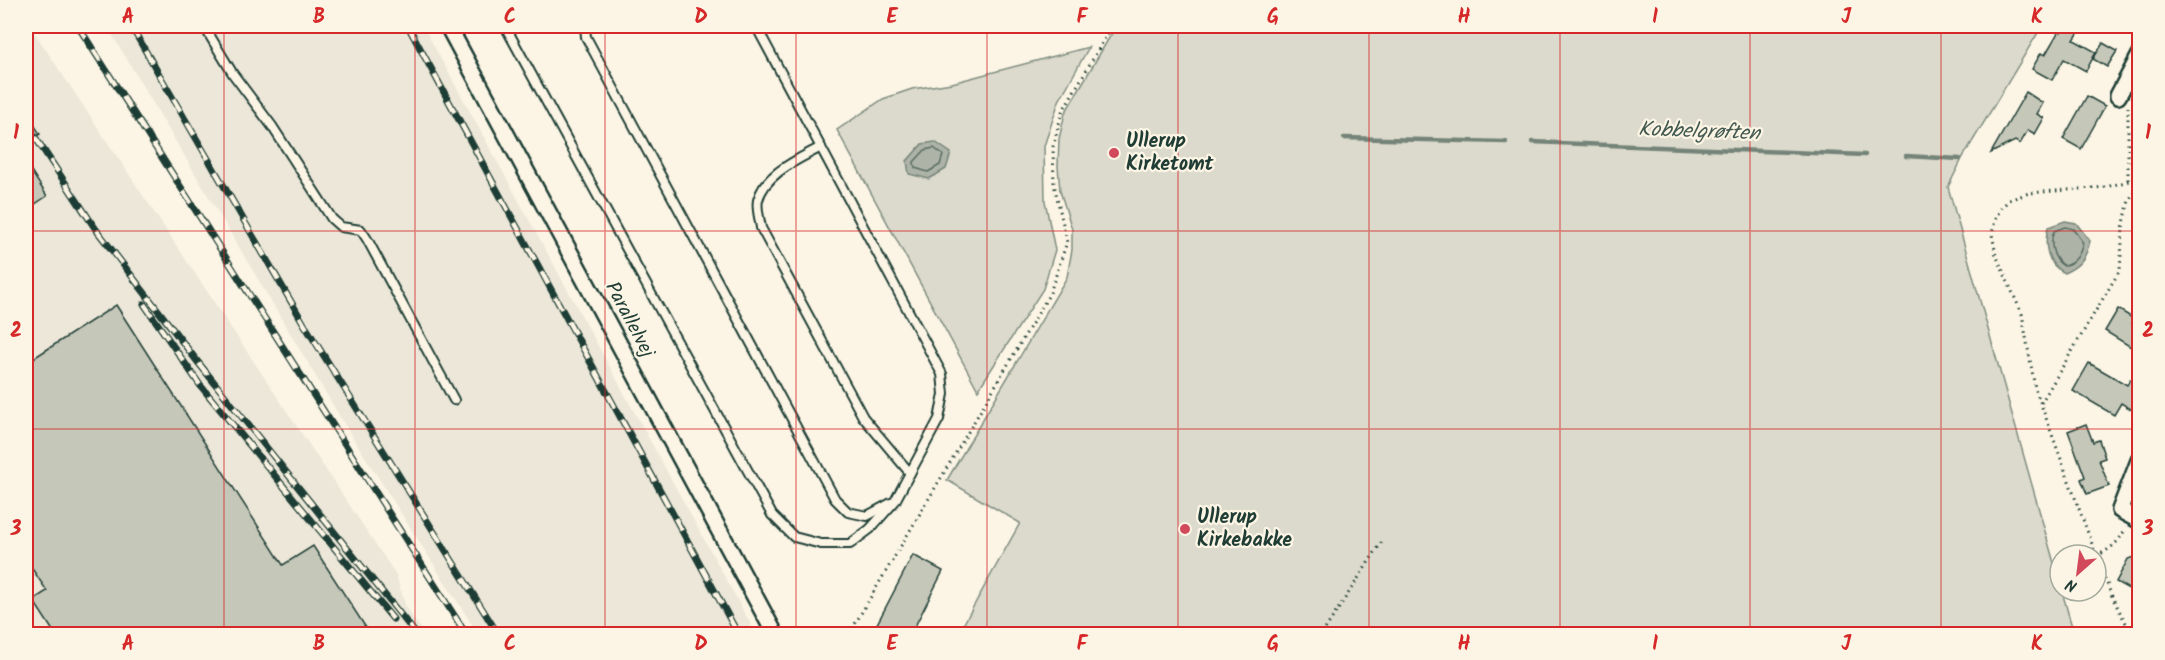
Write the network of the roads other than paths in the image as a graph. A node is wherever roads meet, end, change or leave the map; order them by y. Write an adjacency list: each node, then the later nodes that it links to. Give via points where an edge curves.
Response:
1 (204, 26): 9 (lane, via 332,219 341,227 361,230 368,238)
2 (448, 26): 14 (street, Parallelvej)
3 (505, 26): 12 (lane, via 772,515 794,537 821,544 850,544 870,530)
4 (585, 26): 12 (lane, via 586,37 836,499 848,512 867,516)
5 (756, 26): 8 (lane)
6 (2139, 55): 7 (street)
7 (2118, 96)
8 (821, 147): 11 (lane, via 942,374 944,394 939,419); 11 (lane, via 768,182 757,201 761,228 863,417)
9 (454, 400)
10 (2139, 458): 13 (street, via 2120,510)
11 (910, 473): 12 (lane)
12 (895, 501)
13 (2135, 519)
14 (775, 634)

